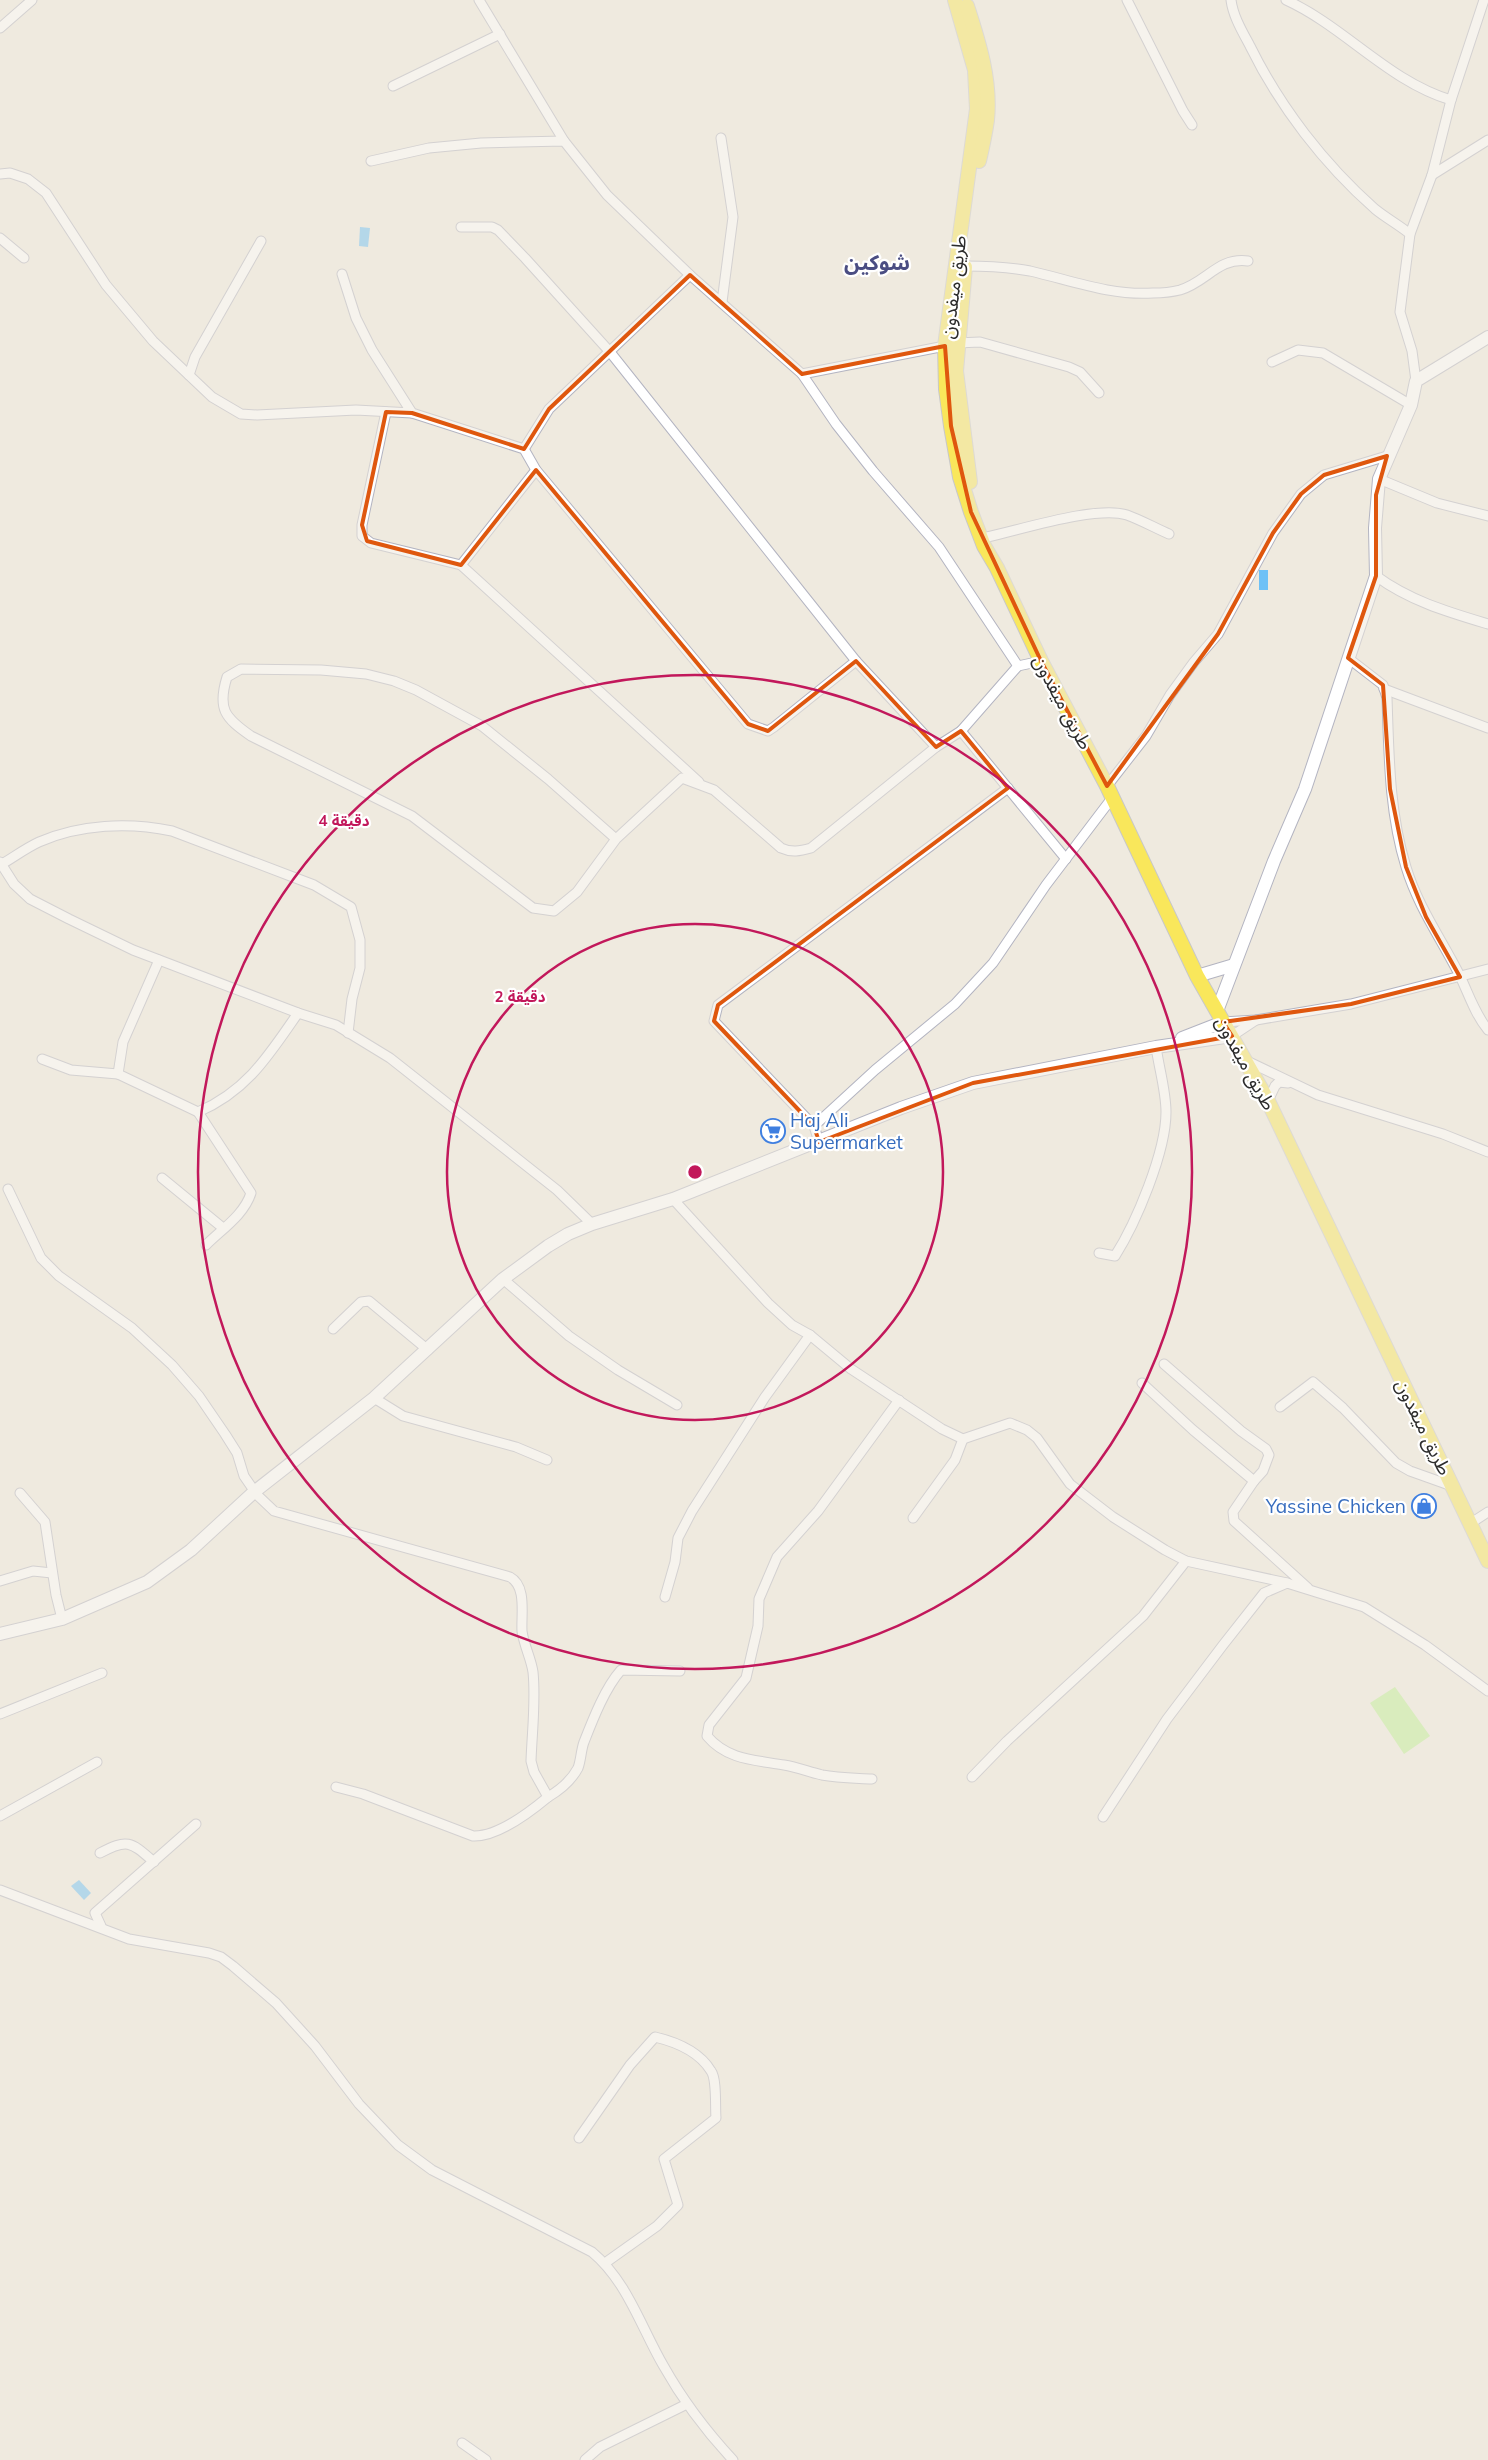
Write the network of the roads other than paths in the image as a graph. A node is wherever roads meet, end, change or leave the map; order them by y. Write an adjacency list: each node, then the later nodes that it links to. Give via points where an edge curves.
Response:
1 (32, 0): 9 (street)
2 (479, 0): 10 (street)
3 (956, 0): 31 (main road, طريق ميفدون, via 975,70 978,109)
4 (965, 0): 26 (main road, طريق ميفدون, via 985,69 987,119)
5 (1127, 0): 13 (street)
6 (1231, 0): 21 (street, via 1232,10 1254,55 1282,104 1318,151 1348,183)
7 (1286, 0): 12 (street, via 1314,15 1408,82 1430,94)
8 (1484, 0): 12 (street)
9 (0, 28)
10 (500, 34): 11 (street); 16 (street)
11 (393, 86)
12 (1451, 100): 19 (street)
13 (1192, 125)
14 (721, 138): 29 (street, via 733,217)
15 (1488, 140): 19 (street)
16 (564, 141): 17 (street, via 429,148); 28 (street, via 608,195)
17 (371, 161)
18 (0, 174): 35 (street, via 10,172 28,179 46,193 106,285 153,341)
19 (1432, 175): 21 (street)
20 (461, 227): 32 (street, via 492,227 498,230)
21 (1410, 234): 36 (street, via 1400,312 1412,351)
22 (0, 238): 24 (street)
23 (261, 241): 35 (street, via 195,357)
24 (24, 258)
25 (1248, 261): 26 (street, via 1234,259 1180,290 1153,293 1094,287 1003,267)
26 (965, 266): 31 (main road, طريق ميفدون)
27 (342, 274): 40 (street, via 356,318 372,350)
28 (690, 275): 29 (street); 32 (street)
29 (722, 302): 34 (street)
30 (1488, 337): 36 (street)
31 (951, 345): 34 (street); 37 (street, via 980,342 1069,367 1080,372); 47 (main road, طريق ميفدون, via 972,494); 49 (main road, طريق ميفدون, via 946,389 960,477 984,546)
32 (610, 352): 41 (street, via 549,409); 53 (street)
33 (1272, 362): 38 (street, via 1298,350 1323,353)
34 (802, 374): 55 (street, via 867,463 938,546)
35 (189, 375): 39 (street, via 212,397 241,414)
36 (1416, 381): 38 (street)
37 (1099, 393)
38 (1411, 405): 42 (street)
39 (386, 412): 40 (street); 48 (street, via 362,536 371,543)
40 (412, 413): 41 (street)
41 (524, 449): 43 (street)
42 (1387, 456): 44 (street); 62 (street, via 1324,475 1301,494 1273,533 1218,634 1170,695)
43 (536, 470): 48 (street); 53 (street, via 748,724 768,731)
44 (1379, 479): 45 (street, via 1437,503); 50 (street)
45 (1488, 516)
46 (1169, 534): 47 (street, via 1115,513 1071,518)
47 (987, 537): 49 (main road, طريق ميفدون)
48 (461, 565): 60 (street)
49 (997, 568): 54 (main road, طريق ميفدون)
50 (1376, 576): 51 (street, via 1414,600); 52 (street)
51 (1488, 624)
52 (1348, 658): 56 (street, via 1375,677); 67 (street, via 1306,790 1274,861)
53 (856, 661): 59 (street)
54 (1041, 661): 55 (street); 62 (main road, طريق ميفدون)
55 (1018, 666): 58 (street)
56 (1384, 690): 57 (street); 70 (street, via 1387,698 1390,790 1406,867 1426,917)
57 (1488, 728)
58 (961, 731): 59 (street); 61 (street)
59 (936, 747): 60 (street, via 811,848 800,851 789,852 781,848 725,797)
60 (702, 784): 63 (street, via 682,778)
61 (1008, 788): 64 (street); 84 (street, via 718,1005 714,1021)
62 (1109, 792): 64 (street); 69 (main road, طريق ميفدون)
63 (616, 839): 63 (street, via 566,903 554,911 534,908 412,816 252,736 232,722 223,708 222,692 227,677 241,669 321,670 366,674 416,690 482,726)
64 (1066, 859): 84 (street, via 993,963 962,997)
65 (1, 863): 66 (street, via 14,884 30,899); 75 (street, via 39,842 85,829 150,826 172,831 314,885 351,907 360,940 360,968)
66 (159, 960): 71 (street); 80 (street, via 123,1042)
67 (1234, 965): 69 (street); 72 (street)
68 (1488, 969): 70 (street)
69 (1197, 976): 72 (main road, طريق ميفدون)
70 (1460, 977): 73 (street, via 1351,1004); 74 (street, via 1478,1018)
71 (298, 1014): 75 (street, via 336,1025); 83 (street, via 264,1064 251,1077 219,1103)
72 (1220, 1016): 73 (street); 76 (main road, طريق ميفدون); 77 (street)
73 (1256, 1020): 76 (street)
74 (1488, 1030)
75 (348, 1033): 90 (street, via 390,1058 439,1096 557,1190)
76 (1232, 1036): 77 (street); 79 (main road, طريق ميفدون)
77 (1156, 1047): 85 (street, via 973,1083); 93 (street, via 1166,1110 1165,1128 1140,1208 1128,1235 1115,1256)
78 (42, 1059): 80 (street, via 71,1070)
79 (1246, 1061): 81 (street); 82 (main road, طريق ميفدون)
80 (118, 1074): 83 (street)
81 (1296, 1084): 82 (street, via 1279,1082); 86 (street, via 1339,1102 1443,1134)
82 (1268, 1102): 107 (main road, طريق ميفدون)
83 (198, 1112): 91 (street, via 251,1193 249,1200)
84 (814, 1126): 85 (street)
85 (819, 1142): 89 (street)
86 (1488, 1152)
87 (162, 1178): 91 (street)
88 (8, 1189): 108 (street, via 42,1258 59,1276 132,1328 199,1396 237,1453 244,1476)
89 (673, 1199): 90 (street); 96 (street, via 768,1303 792,1325)
90 (592, 1224): 94 (street, via 548,1246)
91 (223, 1228): 92 (street)
92 (206, 1245)
93 (1100, 1253)
94 (503, 1279): 97 (street); 102 (street, via 569,1336)
95 (333, 1329): 97 (street, via 361,1302 369,1301)
96 (810, 1335): 101 (street, via 851,1369); 119 (street, via 765,1397 692,1511 678,1538)
97 (428, 1350): 100 (street)
98 (1164, 1364): 106 (street, via 1266,1449 1269,1455 1263,1471)
99 (1142, 1383): 106 (street)
100 (374, 1398): 105 (street, via 403,1416 516,1447); 108 (street)
101 (899, 1400): 104 (street); 128 (street, via 818,1511 777,1557 759,1599 758,1626 746,1678 709,1725 707,1736 726,1753 750,1760 838,1777)
102 (677, 1405)
103 (1280, 1407): 107 (street, via 1313,1382 1396,1463)
104 (963, 1439): 111 (street, via 955,1460); 114 (street, via 1010,1424 1032,1432 1070,1484 1113,1518)
105 (547, 1460)
106 (1254, 1481): 118 (street, via 1233,1512 1234,1521)
107 (1452, 1486): 112 (main road, طريق ميفدون)
108 (255, 1492): 120 (street, via 191,1550 147,1582); 130 (street, via 274,1511 514,1580 521,1599 524,1645 534,1679 531,1760)
109 (20, 1493): 115 (street, via 45,1522)
110 (1488, 1512): 112 (street)
111 (913, 1518)
112 (1470, 1523): 113 (main road, طريق ميفدون)
113 (1488, 1561)
114 (1186, 1562): 117 (street); 127 (street, via 1144,1616 1007,1741)
115 (52, 1573): 116 (street, via 33,1571); 120 (street)
116 (0, 1581)
117 (1287, 1583): 118 (street); 132 (street, via 1264,1593 1223,1645 1167,1719)
118 (1310, 1590): 124 (street, via 1364,1607 1388,1620)
119 (665, 1597)
120 (62, 1619): 121 (street)
121 (0, 1634)
122 (680, 1671): 130 (street, via 621,1670 612,1681 583,1744 578,1767 563,1787)
123 (102, 1674): 125 (street)
124 (1488, 1691)
125 (0, 1714)
126 (97, 1762): 131 (street)
127 (972, 1778)
128 (872, 1779)
129 (336, 1787): 130 (street, via 474,1836 486,1836 515,1821)
130 (548, 1797)
131 (0, 1816)
132 (1103, 1817)
133 (196, 1824): 135 (street)
134 (100, 1853): 135 (street, via 118,1843 129,1844)
135 (154, 1862): 137 (street, via 95,1913)
136 (0, 1890): 137 (street)
137 (101, 1926): 139 (street, via 129,1939 196,1949 221,1957 276,2002 359,2104 398,2145 432,2170 592,2252)
138 (579, 2138): 139 (street, via 630,2065 655,2037 677,2042 712,2072 716,2118 664,2159 678,2205 657,2226)
139 (605, 2263): 140 (street, via 619,2281)
140 (687, 2404): 143 (street, via 600,2447); 144 (street)
141 (462, 2443): 142 (street)
142 (486, 2460)
143 (585, 2460)
144 (733, 2460)

